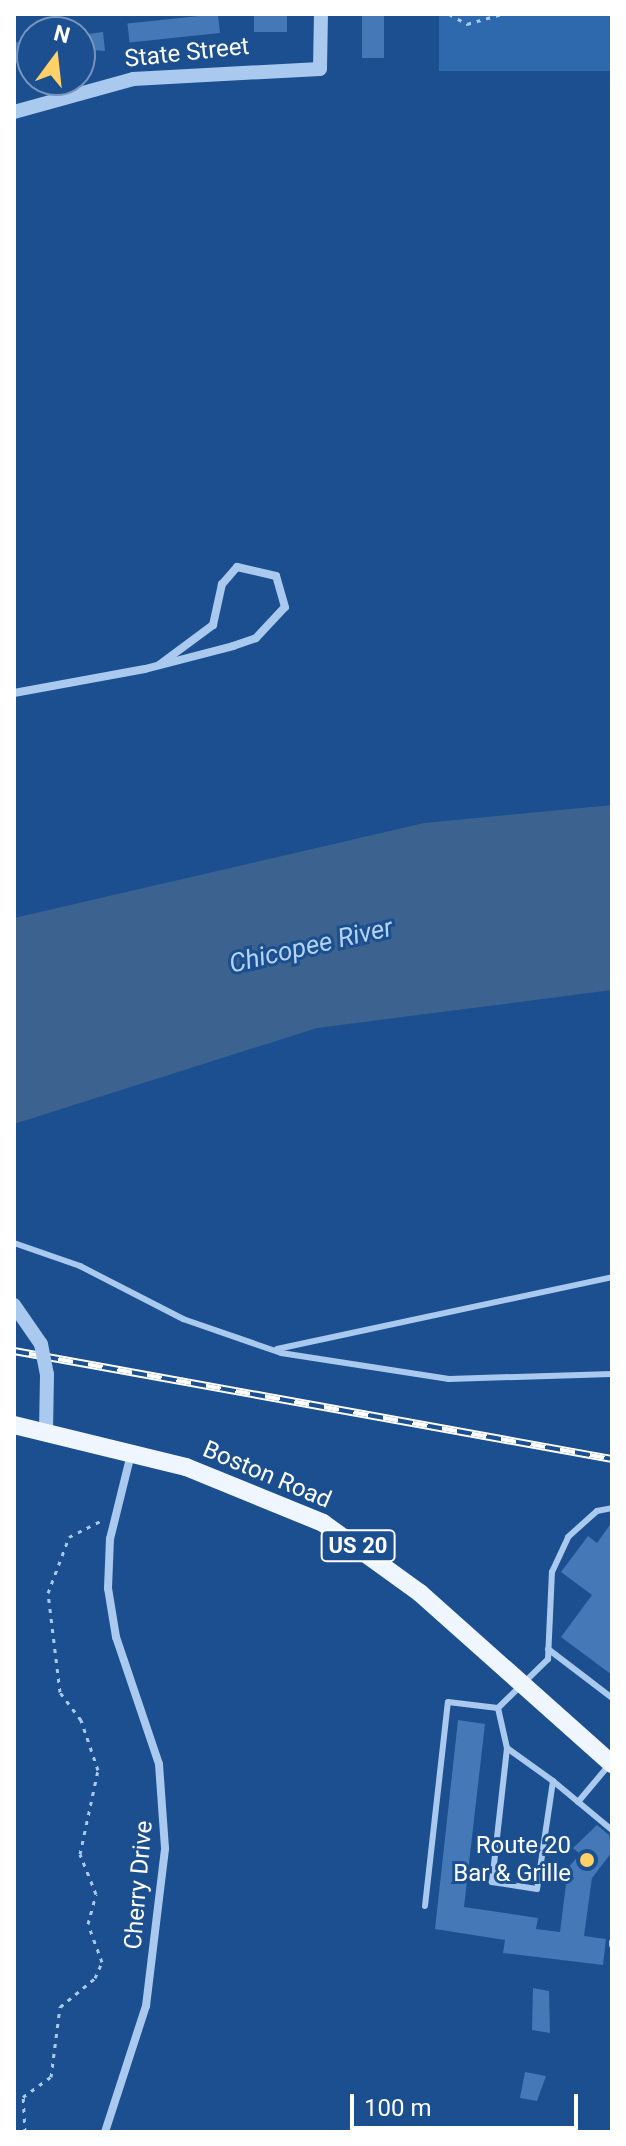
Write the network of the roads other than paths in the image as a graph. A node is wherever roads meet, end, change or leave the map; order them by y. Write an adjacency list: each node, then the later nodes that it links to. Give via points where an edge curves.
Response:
1 (321, 14): 2 (street, State Street, via 320,69 133,79)
2 (14, 112)
3 (159, 665): 3 (street, via 268,633 285,607 276,576 237,567 222,584 213,625); 4 (street)
4 (14, 693)
5 (14, 1243): 8 (lane)
6 (612, 1277): 8 (lane)
7 (14, 1305): 11 (street, bridge, via 41,1344 47,1374)
8 (269, 1350): 9 (lane, via 449,1379)
9 (612, 1374)
10 (14, 1425): 11 (main road, Boston Road / US 20)
11 (46, 1432): 12 (main road, Boston Road / US 20)
12 (131, 1453): 15 (main road, Boston Road / US 20, via 230,1482 323,1523 420,1593); 24 (street, Cherry Drive, via 115,1514 110,1613 157,1756 165,1848 146,2006)
13 (612, 1508): 14 (lane, via 597,1511 568,1537 552,1572)
14 (548, 1649): 15 (lane, via 546,1665); 16 (lane)
15 (520, 1682): 17 (lane); 19 (main road, Boston Road / US 20)
16 (612, 1698)
17 (498, 1708): 18 (lane); 23 (lane, via 448,1702)
18 (507, 1748): 20 (lane); 20 (lane, via 492,1882 537,1889)
19 (612, 1763): 21 (lane)
20 (553, 1781): 21 (lane)
21 (578, 1802): 22 (lane)
22 (612, 1830)
23 (425, 1906)
24 (105, 2132)

